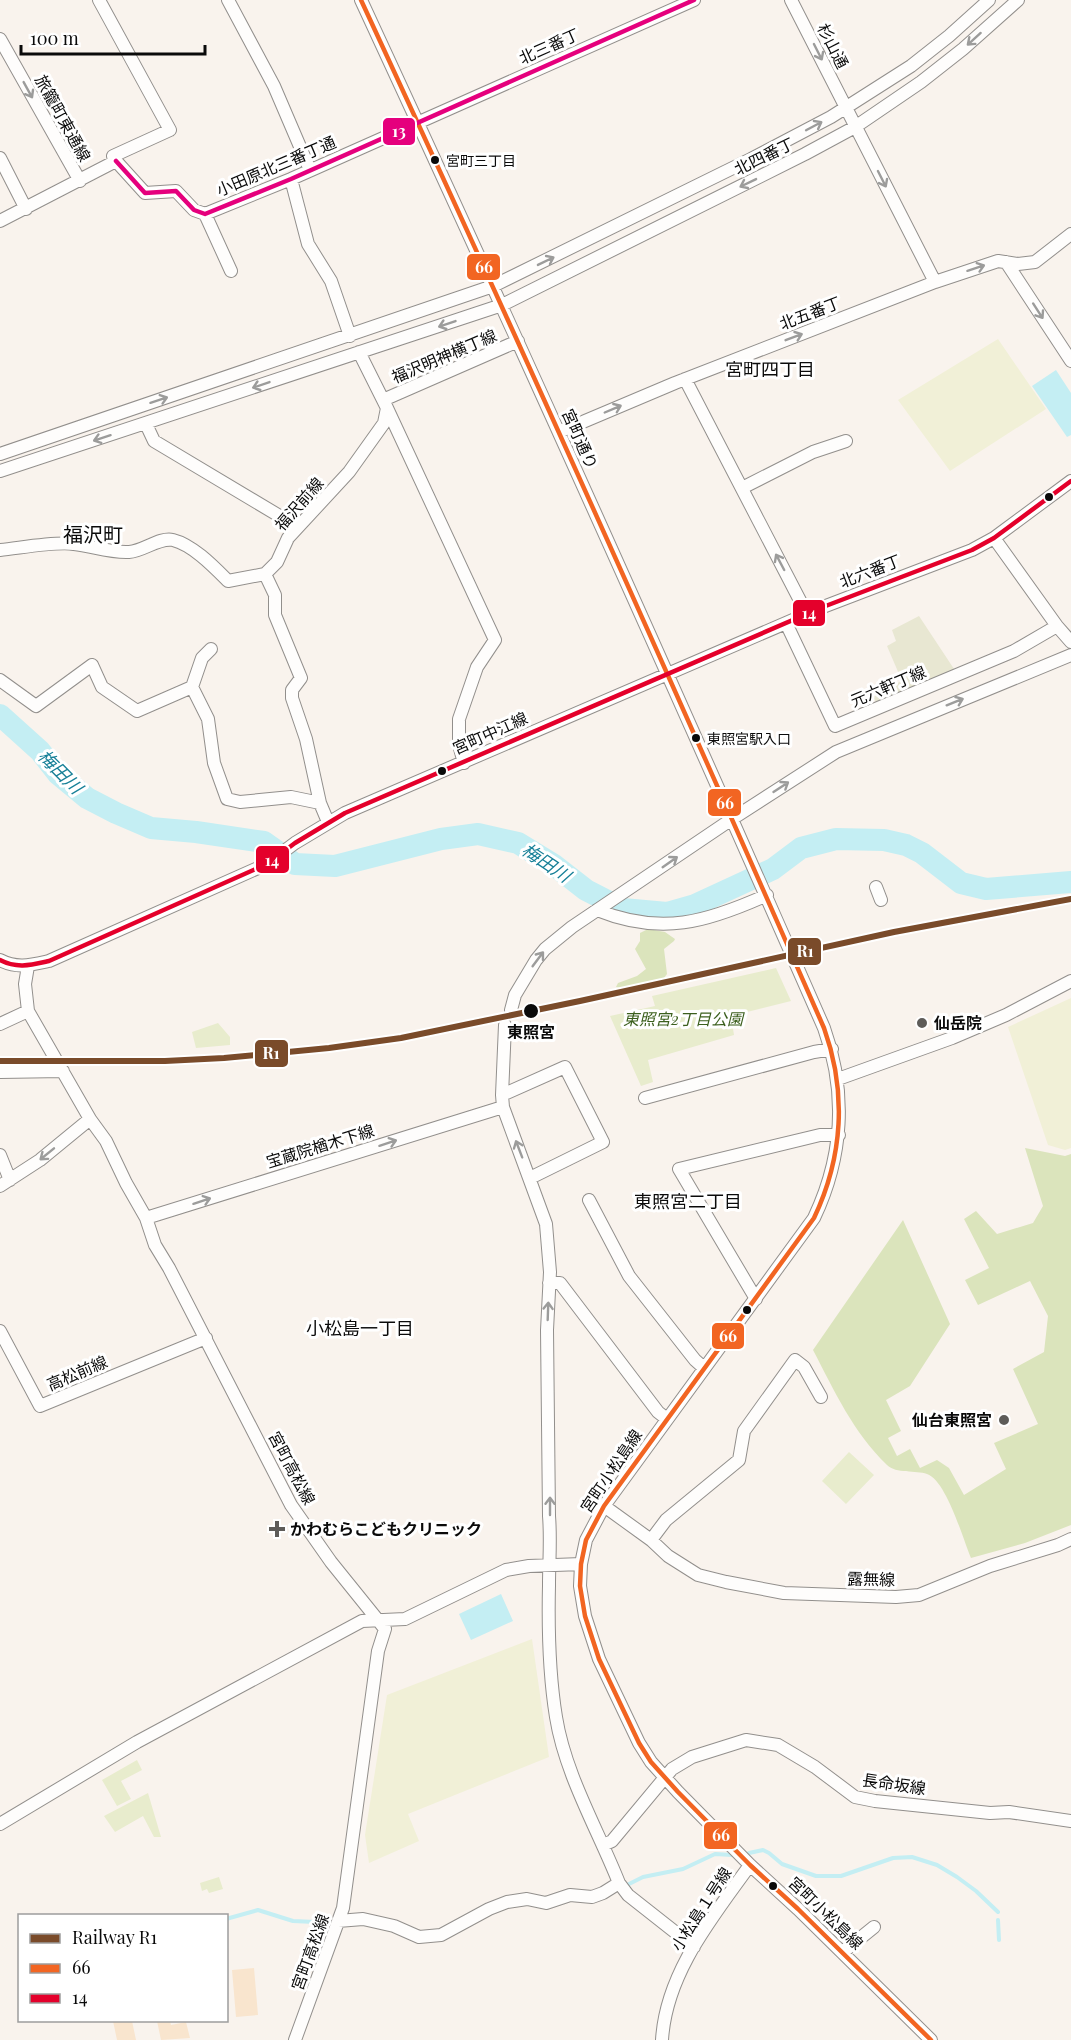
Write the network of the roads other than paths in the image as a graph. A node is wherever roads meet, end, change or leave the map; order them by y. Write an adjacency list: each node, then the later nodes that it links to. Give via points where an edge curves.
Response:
1 (99, 0): 13 (street, via 170,130 113,156)
2 (228, 0): 14 (street, via 274,86)
3 (361, 0): 10 (street, 宮町通り)
4 (694, 0): 10 (street, 北三番丁)
5 (791, 0): 9 (street, 杉山通, one-way to 9)
6 (989, 0): 9 (street, 北四番丁, via 911,66)
7 (1018, 0): 11 (street, 北四番丁, one-way to 11, via 921,82)
8 (0, 39): 16 (street, 旅籠町東通線, one-way to 16)
9 (846, 108): 11 (street, 杉山通); 24 (street, 北四番丁, one-way to 9)
10 (418, 122): 14 (street, 小田原北三番丁通); 24 (street, 宮町通り)
11 (855, 127): 23 (street, 杉山通, one-way to 23); 25 (street, 北四番丁, one-way to 25)
12 (0, 158): 17 (street)
13 (116, 161): 16 (street); 18 (street, 小田原北三番丁通, via 145,193 176,190 194,210)
14 (310, 170): 15 (street, 小田原北三番丁通)
15 (291, 178): 18 (street, 小田原北三番丁通); 26 (street, via 308,244 331,281)
16 (80, 182): 17 (street)
17 (26, 209): 19 (street)
18 (206, 214): 22 (street)
19 (0, 221)
20 (1071, 234): 21 (street, 北五番丁, via 1035,262)
21 (1006, 262): 23 (street, 北五番丁, one-way to 21, via 998,261); 29 (street, one-way to 29)
22 (231, 271)
23 (935, 282): 30 (street, 北五番丁, one-way to 23)
24 (493, 286): 25 (street, 宮町通り); 26 (street, 北四番丁)
25 (502, 305): 27 (street, 宮町通り); 28 (street, 北四番丁, one-way to 28)
26 (350, 336): 35 (street, 北四番丁, one-way to 26)
27 (518, 341): 31 (street, 福沢明神横丁線); 33 (street, 宮町通り)
28 (359, 352): 31 (street); 32 (street, 北四番丁, one-way to 32)
29 (1071, 361)
30 (685, 379): 33 (street, 北五番丁, one-way to 30); 38 (street)
31 (385, 404): 39 (street, 福沢前線, via 384,423 349,472); 52 (street, via 495,640 477,666 459,719)
32 (146, 424): 36 (street, 北四番丁, one-way to 36); 39 (street, via 154,441)
33 (559, 432): 49 (street, 宮町通り)
34 (846, 441): 38 (street, via 813,452)
35 (0, 454)
36 (0, 471)
37 (1071, 481): 40 (street, 北六番丁)
38 (742, 488): 43 (street, one-way to 38)
39 (298, 527): 42 (street, 福沢前線)
40 (994, 538): 43 (street, 北六番丁); 45 (street)
41 (0, 550): 42 (street, via 72,543 129,552 162,539 174,540 202,557 228,581)
42 (265, 574): 53 (street, via 275,595 275,615 301,678 292,690 292,698)
43 (807, 614): 44 (street, 北六番丁)
44 (786, 623): 45 (street, 元六軒丁線, via 835,726 1014,651); 49 (street, 北六番丁)
45 (1057, 626): 46 (street)
46 (1071, 642)
47 (211, 649): 51 (street, via 202,658)
48 (1071, 655): 54 (street, one-way to 48, via 836,752)
49 (669, 674): 52 (street, 宮町中江線); 54 (street, 宮町通り)
50 (0, 680): 51 (street, via 36,706 92,665 102,687 137,711)
51 (192, 687): 53 (street, via 208,719 214,763 227,799 240,802 291,797)
52 (464, 763): 55 (street, 宮町中江線)
53 (320, 803): 55 (street)
54 (732, 819): 57 (street, 宮町通り); 59 (street, one-way to 54)
55 (328, 822): 61 (street, 宮町中江線, via 257,869)
56 (876, 887): 58 (street)
57 (766, 894): 59 (street, via 724,912 673,925 634,922); 67 (street, 宮町小松島線)
58 (881, 900)
59 (599, 910): 63 (street, one-way to 59, via 515,994 545,949)
60 (0, 960): 61 (street, via 10,966)
61 (28, 966): 64 (street, 宮町高松線)
62 (1071, 981): 70 (street, via 952,1038)
63 (511, 1010)
64 (28, 1011): 65 (street); 68 (street, 宮町高松線)
65 (0, 1024)
66 (506, 1025): 72 (street)
67 (832, 1049): 70 (street, 宮町小松島線); 71 (street)
68 (63, 1071): 69 (street); 73 (street, 宮町高松線)
69 (0, 1072)
70 (838, 1079): 74 (street, 宮町小松島線)
71 (645, 1098)
72 (502, 1101): 76 (street, one-way to 72); 76 (street, 宝蔵院楢木下線, via 566,1067 603,1142); 79 (street, 宝蔵院楢木下線, one-way to 72)
73 (90, 1119): 77 (street, one-way to 77); 79 (street, 宮町高松線, via 106,1141)
74 (839, 1135): 81 (street, 宮町小松島線, via 831,1174 814,1218); 81 (street, via 820,1135 679,1169)
75 (0, 1155): 77 (street)
76 (530, 1178): 80 (street, via 546,1224)
77 (5, 1183)
78 (589, 1200): 84 (street, via 628,1275)
79 (146, 1218): 83 (street, 宮町高松線, via 155,1245)
80 (549, 1283): 86 (street, via 560,1283); 90 (street, one-way to 80)
81 (756, 1299): 84 (street, 宮町小松島線)
82 (0, 1331): 83 (street, 高松前線, via 40,1406)
83 (206, 1338): 92 (street, 宮町高松線, via 291,1505)
84 (704, 1368): 86 (street, 宮町小松島線)
85 (821, 1397): 89 (street, via 804,1367 795,1360 744,1431 739,1460 666,1520)
86 (667, 1419): 87 (street, 宮町小松島線)
87 (604, 1506): 89 (street, 露無線); 91 (street, 宮町小松島線, via 586,1540)
88 (1071, 1539): 89 (street, 露無線, via 919,1595 896,1597 773,1591 698,1575)
89 (651, 1540)
90 (550, 1564): 91 (street); 92 (street, via 506,1570 405,1619); 96 (street, via 550,1649 556,1716 570,1767)
91 (581, 1564): 93 (street, 宮町小松島線, via 585,1616 599,1659 639,1743)
92 (378, 1620): 95 (street, via 362,1621 137,1742); 99 (street, 宮町高松線, via 384,1629)
93 (664, 1777): 94 (street, 長命坂線, via 692,1757 746,1740 778,1745 855,1797); 96 (street, 長命坂線, via 612,1841); 97 (street, 宮町小松島線)
94 (1071, 1821)
95 (0, 1824)
96 (603, 1845): 98 (street)
97 (750, 1865): 101 (street, 小松島１号線); 102 (street, 宮町小松島線)
98 (619, 1883): 99 (street, via 592,1897 570,1895 555,1902 507,1902 441,1935 418,1937 363,1919); 101 (street, via 628,1895)
99 (338, 1921): 103 (street, 宮町高松線)
100 (874, 1927): 102 (street)
101 (694, 1947): 104 (street, 小松島１号線, via 668,2004)
102 (843, 1952): 105 (street, 宮町小松島線)
103 (296, 2040)
104 (662, 2040)
105 (931, 2040)

